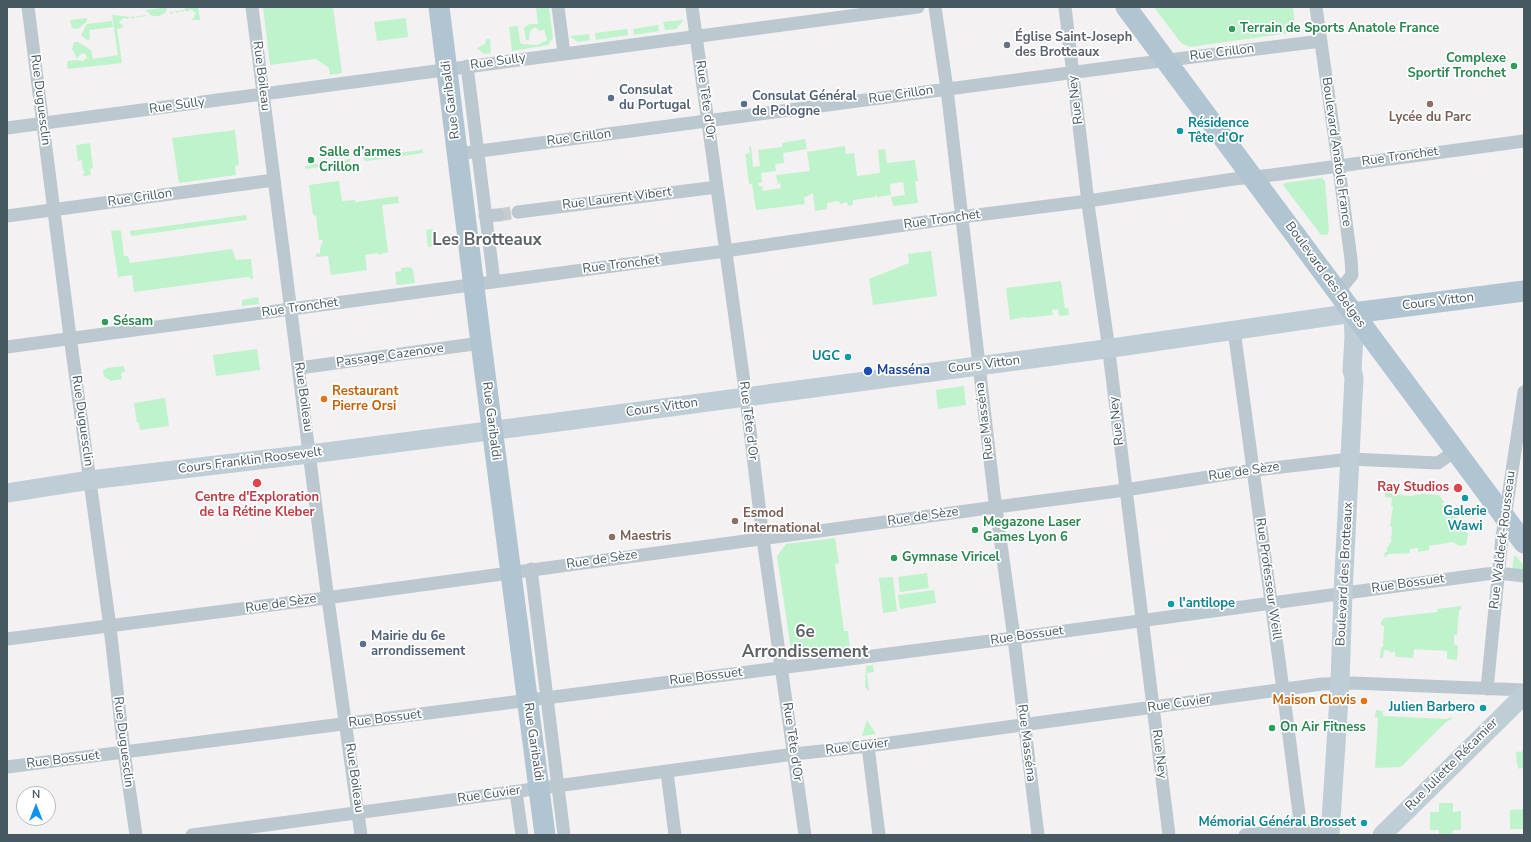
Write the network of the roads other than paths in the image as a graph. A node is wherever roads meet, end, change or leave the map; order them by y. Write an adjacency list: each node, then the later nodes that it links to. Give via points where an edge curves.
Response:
1 (28, 7): 21 (street, Rue Duguesclin)
2 (252, 7): 19 (street, Rue Boileau)
3 (439, 7): 16 (main road, Rue Garibaldi)
4 (558, 7): 14 (street)
5 (692, 7): 12 (street, Rue Tête d'Or)
6 (918, 7): 11 (street, Rue Sully)
7 (935, 7): 18 (street, Rue Masséna)
8 (1065, 7): 17 (street, Rue Ney)
9 (1126, 7): 15 (main road, Boulevard des Belges)
10 (1316, 7): 13 (street, Boulevard Anatole France)
11 (816, 13): 12 (street, Rue Sully)
12 (696, 36): 14 (street, Rue Sully); 20 (street, Rue Tête d'Or)
13 (1320, 40): 15 (street, Rue Crillon); 25 (street, Boulevard Anatole France)
14 (564, 53): 16 (street, Rue Sully)
15 (1166, 61): 17 (street, Rue Crillon); 26 (main road, Boulevard des Belges)
16 (457, 68): 19 (street, Rue Sully); 24 (main road, Rue Garibaldi)
17 (1073, 72): 18 (street, Rue Crillon); 29 (street, Rue Ney)
18 (947, 89): 20 (street, Rue Crillon); 33 (street, Rue Masséna)
19 (263, 94): 21 (street, Rue Sully); 27 (street, Rue Boileau)
20 (708, 121): 24 (street, Rue Crillon); 28 (street, Rue Tête d'Or)
21 (43, 124): 22 (street, Rue Sully); 30 (street, Rue Duguesclin)
22 (7, 128)
23 (1524, 141): 25 (street, Rue Tronchet)
24 (467, 153): 35 (street, via 492,216); 36 (main road, Rue Garibaldi)
25 (1339, 166): 26 (street, Rue Tronchet); 38 (street, Boulevard Anatole France, via 1352,275)
26 (1243, 178): 29 (street, Rue Tronchet); 38 (main road, Boulevard des Belges)
27 (274, 180): 30 (street, Rue Crillon); 39 (street, Rue Boileau)
28 (717, 187): 31 (street, Rue Laurent Vibert); 34 (street, Rue Tête d'Or)
29 (1088, 201): 33 (street, Rue Tronchet); 45 (street, Rue Ney)
30 (54, 210): 32 (street, Rue Crillon); 42 (street, Rue Duguesclin)
31 (518, 212)
32 (7, 216)
33 (962, 217): 34 (street, Rue Tronchet); 46 (street, Rue Masséna)
34 (725, 251): 35 (street, Rue Tronchet); 49 (street, Rue Tête d'Or)
35 (494, 282): 36 (street, Rue Tronchet)
36 (474, 284): 39 (street, Rue Tronchet); 43 (main road, Rue Garibaldi)
37 (1524, 291): 40 (main road, Cours Vitton)
38 (1338, 292): 40 (main road, Boulevard des Belges)
39 (291, 309): 42 (street, Rue Tronchet); 47 (street, Rue Boileau)
40 (1353, 313): 41 (main road, Cours Vitton); 51 (main road, Boulevard des Belges); 53 (main road, Boulevard des Brotteaux, via 1354,378)
41 (1234, 330): 45 (main road, Cours Vitton); 55 (street, Rue Professeur Weill)
42 (70, 338): 44 (street, Rue Tronchet); 56 (street, Rue Duguesclin)
43 (481, 344): 47 (street, Passage Cazenove); 50 (main road, Rue Garibaldi)
44 (7, 347)
45 (1108, 348): 46 (main road, Cours Vitton); 57 (street, Rue Ney)
46 (978, 366): 49 (main road, Cours Vitton); 59 (street, Rue Masséna)
47 (299, 368): 52 (street, Rue Boileau)
48 (1524, 392): 54 (street, Rue Waldeck-Rousseau)
49 (746, 397): 50 (main road, Cours Vitton); 61 (street, Rue Tête d'Or)
50 (492, 430): 52 (main road, Cours Franklin Roosevelt); 64 (main road, Rue Garibaldi)
51 (1455, 451): 53 (street, Rue de Sèze, via 1438,463); 60 (main road, Boulevard des Belges)
52 (310, 454): 56 (main road, Cours Franklin Roosevelt); 68 (street, Rue Boileau)
53 (1350, 459): 55 (street, Rue de Sèze); 67 (main road, Boulevard des Brotteaux)
54 (1518, 468): 60 (street, Rue Waldeck-Rousseau)
55 (1253, 470): 57 (street, Rue de Sèze); 69 (street, Rue Professeur Weill)
56 (90, 480): 58 (main road, Cours Franklin Roosevelt); 71 (street, Rue Duguesclin)
57 (1125, 490): 59 (street, Rue de Sèze); 70 (street, Rue Ney)
58 (7, 493)
59 (996, 507): 61 (street, Rue de Sèze); 72 (street, Rue Masséna)
60 (1505, 518): 62 (main road, Boulevard des Belges); 65 (street, Rue Waldeck-Rousseau)
61 (764, 539): 63 (street, Rue de Sèze); 74 (street, Rue Tête d'Or)
62 (1524, 543)
63 (531, 569): 64 (street, Rue de Sèze); 80 (street, Rue Garibaldi)
64 (510, 572): 68 (street, Rue de Sèze); 80 (main road, Rue Garibaldi)
65 (1498, 573): 66 (street, Rue Bossuet); 67 (street, Rue Bossuet); 76 (street, Rue Waldeck-Rousseau)
66 (1524, 576)
67 (1343, 593): 69 (street, Rue Bossuet); 75 (main road, Boulevard des Brotteaux)
68 (328, 598): 71 (street, Rue de Sèze); 82 (street, Rue Boileau)
69 (1270, 603): 70 (street, Rue Bossuet); 77 (street, Rue Professeur Weill)
70 (1142, 620): 72 (street, Rue Bossuet); 81 (street, Rue Ney)
71 (110, 626): 73 (street, Rue de Sèze); 85 (street, Rue Duguesclin)
72 (1014, 638): 74 (street, Rue Bossuet); 83 (street, Rue Masséna)
73 (7, 640)
74 (782, 668): 80 (street, Rue Bossuet); 86 (street, Rue Tête d'Or)
75 (1340, 683): 76 (street, Rue Cuvier); 77 (street, Rue Cuvier); 93 (main road, Boulevard des Brotteaux)
76 (1487, 688): 78 (street, Rue Cuvier)
77 (1283, 689): 81 (street, Rue Cuvier); 92 (street, Rue Professeur Weill)
78 (1524, 690)
79 (1524, 696): 106 (main road, Rue Juliette Récamier)
80 (537, 699): 82 (street, Rue Bossuet); 89 (main road, Rue Garibaldi)
81 (1153, 707): 83 (street, Rue Cuvier); 104 (street, Rue Ney)
82 (346, 723): 85 (street, Rue Bossuet); 91 (street, Rue Boileau)
83 (1024, 724): 84 (street, Rue Cuvier); 103 (street, Rue Masséna)
84 (868, 746): 86 (street, Rue Cuvier); 102 (street)
85 (124, 752): 87 (street, Rue Bossuet); 94 (street, Rue Duguesclin)
86 (794, 754): 88 (street, Rue Cuvier); 101 (street, Rue Tête d'Or)
87 (7, 767)
88 (667, 772): 89 (street, Rue Cuvier); 100 (street)
89 (548, 787): 90 (street, Rue Cuvier); 98 (main road, Rue Garibaldi); 99 (street, Rue Garibaldi)
90 (516, 792): 91 (street, Rue Cuvier); 97 (street, Rue Garibaldi)
91 (359, 812): 95 (street, Rue Cuvier); 96 (street, Rue Boileau)
92 (1300, 829): 93 (street); 105 (street)
93 (1330, 831)
94 (136, 835)
95 (192, 835)
96 (361, 835)
97 (522, 835)
98 (545, 835)
99 (564, 835)
100 (675, 835)
101 (805, 835)
102 (879, 835)
103 (1038, 835)
104 (1169, 835)
105 (1245, 835)
106 (1382, 835)

